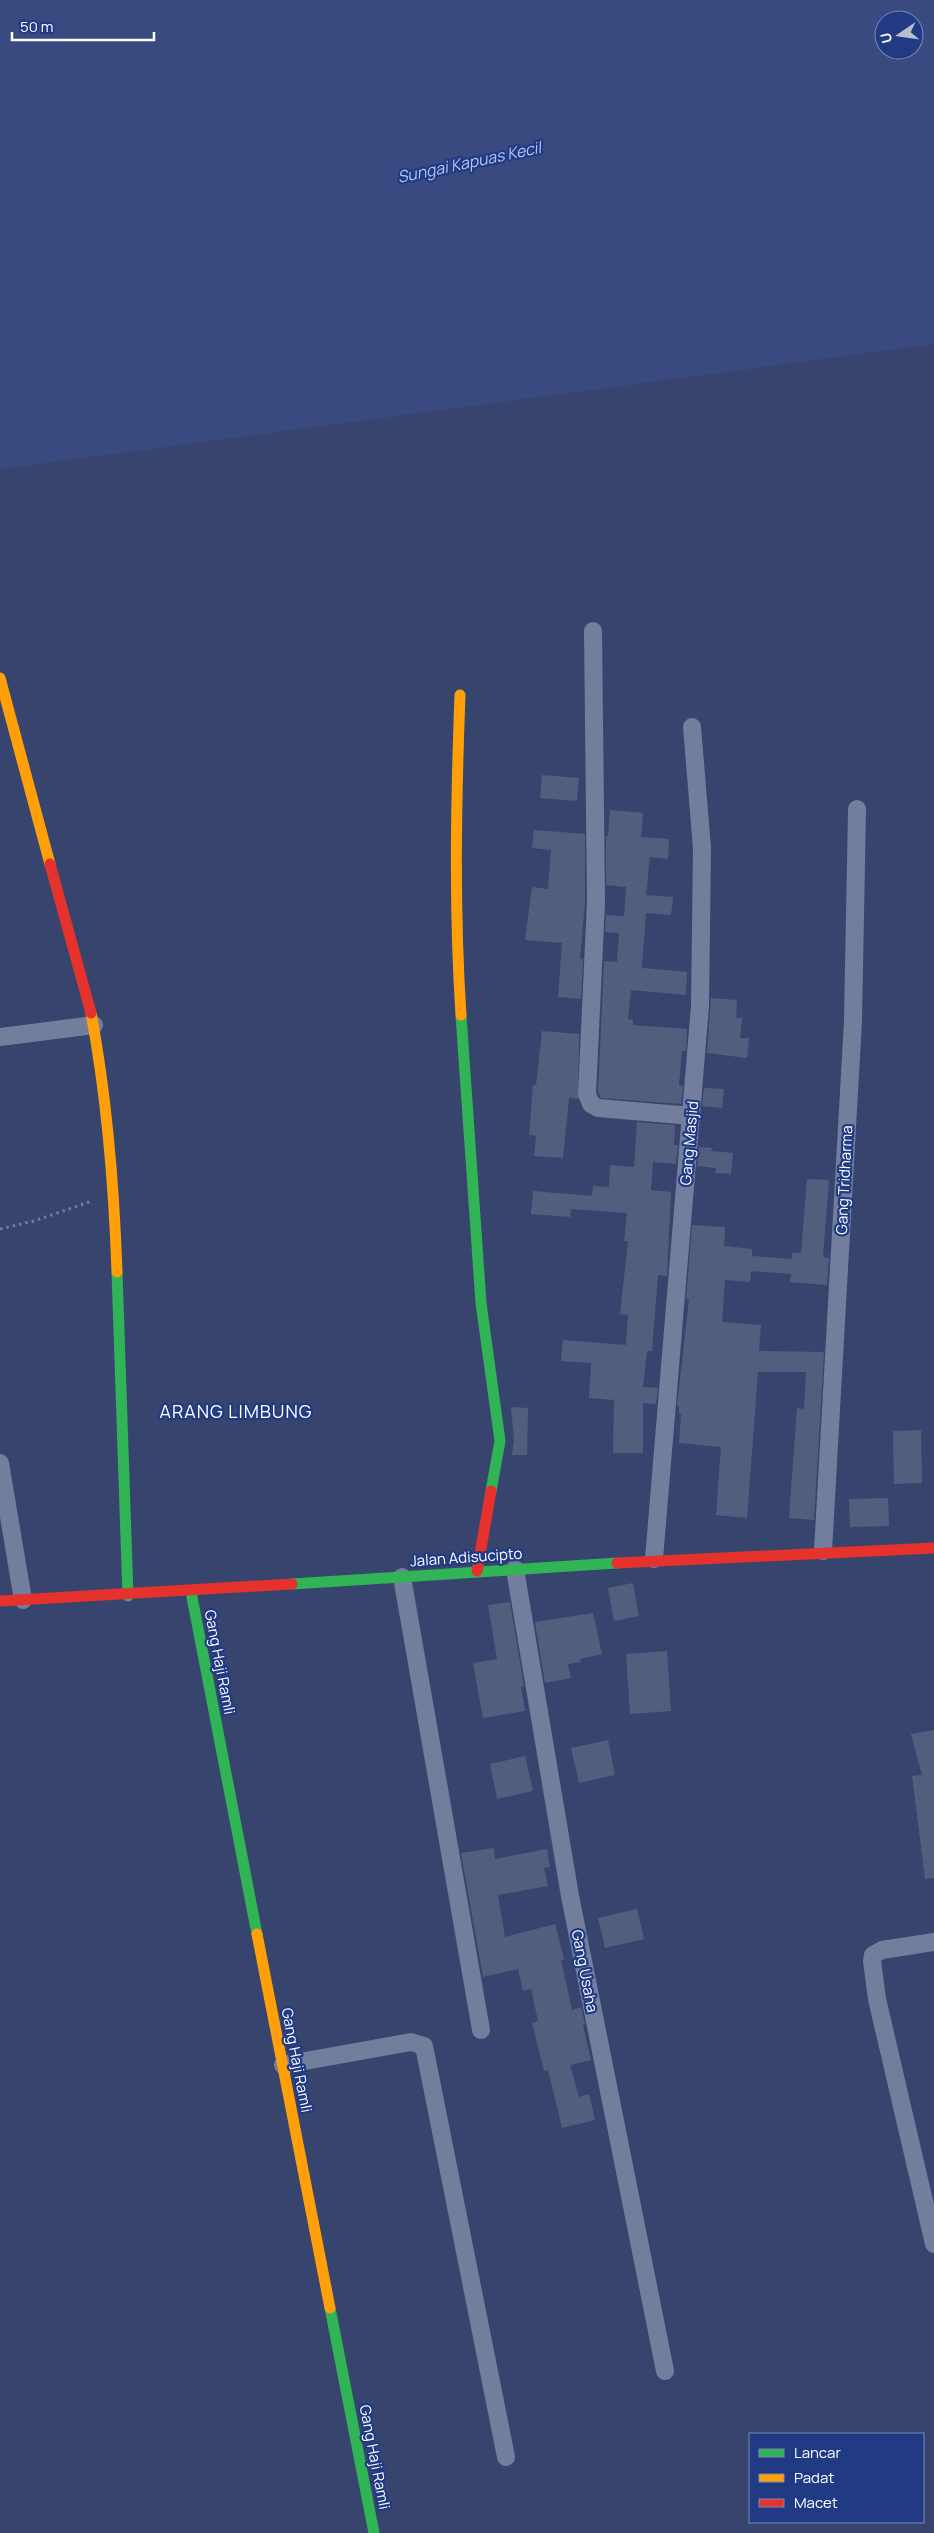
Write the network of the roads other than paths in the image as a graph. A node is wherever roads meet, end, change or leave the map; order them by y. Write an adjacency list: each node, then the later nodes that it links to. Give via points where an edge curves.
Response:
1 (593, 631): 8 (street, via 596,902 587,1094 590,1104 598,1108)
2 (0, 678): 6 (street)
3 (460, 695): 14 (street, via 455,830 456,942 481,1303 500,1441)
4 (692, 726): 8 (street, Gang Masjid, via 702,848 702,906 700,1006)
5 (857, 809): 11 (street, Gang Tridharma, via 853,1021)
6 (94, 1025): 7 (street); 17 (street, via 114,1196)
7 (0, 1037)
8 (692, 1116): 12 (street, Gang Masjid)
9 (0, 1463): 18 (street)
10 (934, 1548): 11 (street, Jalan Adisucipto)
11 (823, 1551): 12 (street, Jalan Adisucipto)
12 (654, 1560): 13 (street, Jalan Adisucipto)
13 (515, 1569): 14 (street, Jalan Adisucipto); 24 (street, Gang Usaha, via 570,1896)
14 (477, 1571): 15 (street, Jalan Adisucipto)
15 (402, 1577): 16 (street, Jalan Adisucipto); 21 (street)
16 (191, 1592): 17 (street, Jalan Adisucipto); 22 (street, Gang Haji Ramli)
17 (128, 1596): 18 (street, Jalan Adisucipto)
18 (23, 1600): 19 (street, Jalan Adisucipto)
19 (0, 1601)
20 (934, 1942): 23 (street, via 876,1951 872,1969)
21 (481, 2030)
22 (283, 2065): 25 (street, via 412,2042 424,2046); 26 (street, Gang Haji Ramli)
23 (934, 2244)
24 (665, 2371)
25 (506, 2457)
26 (374, 2533)

